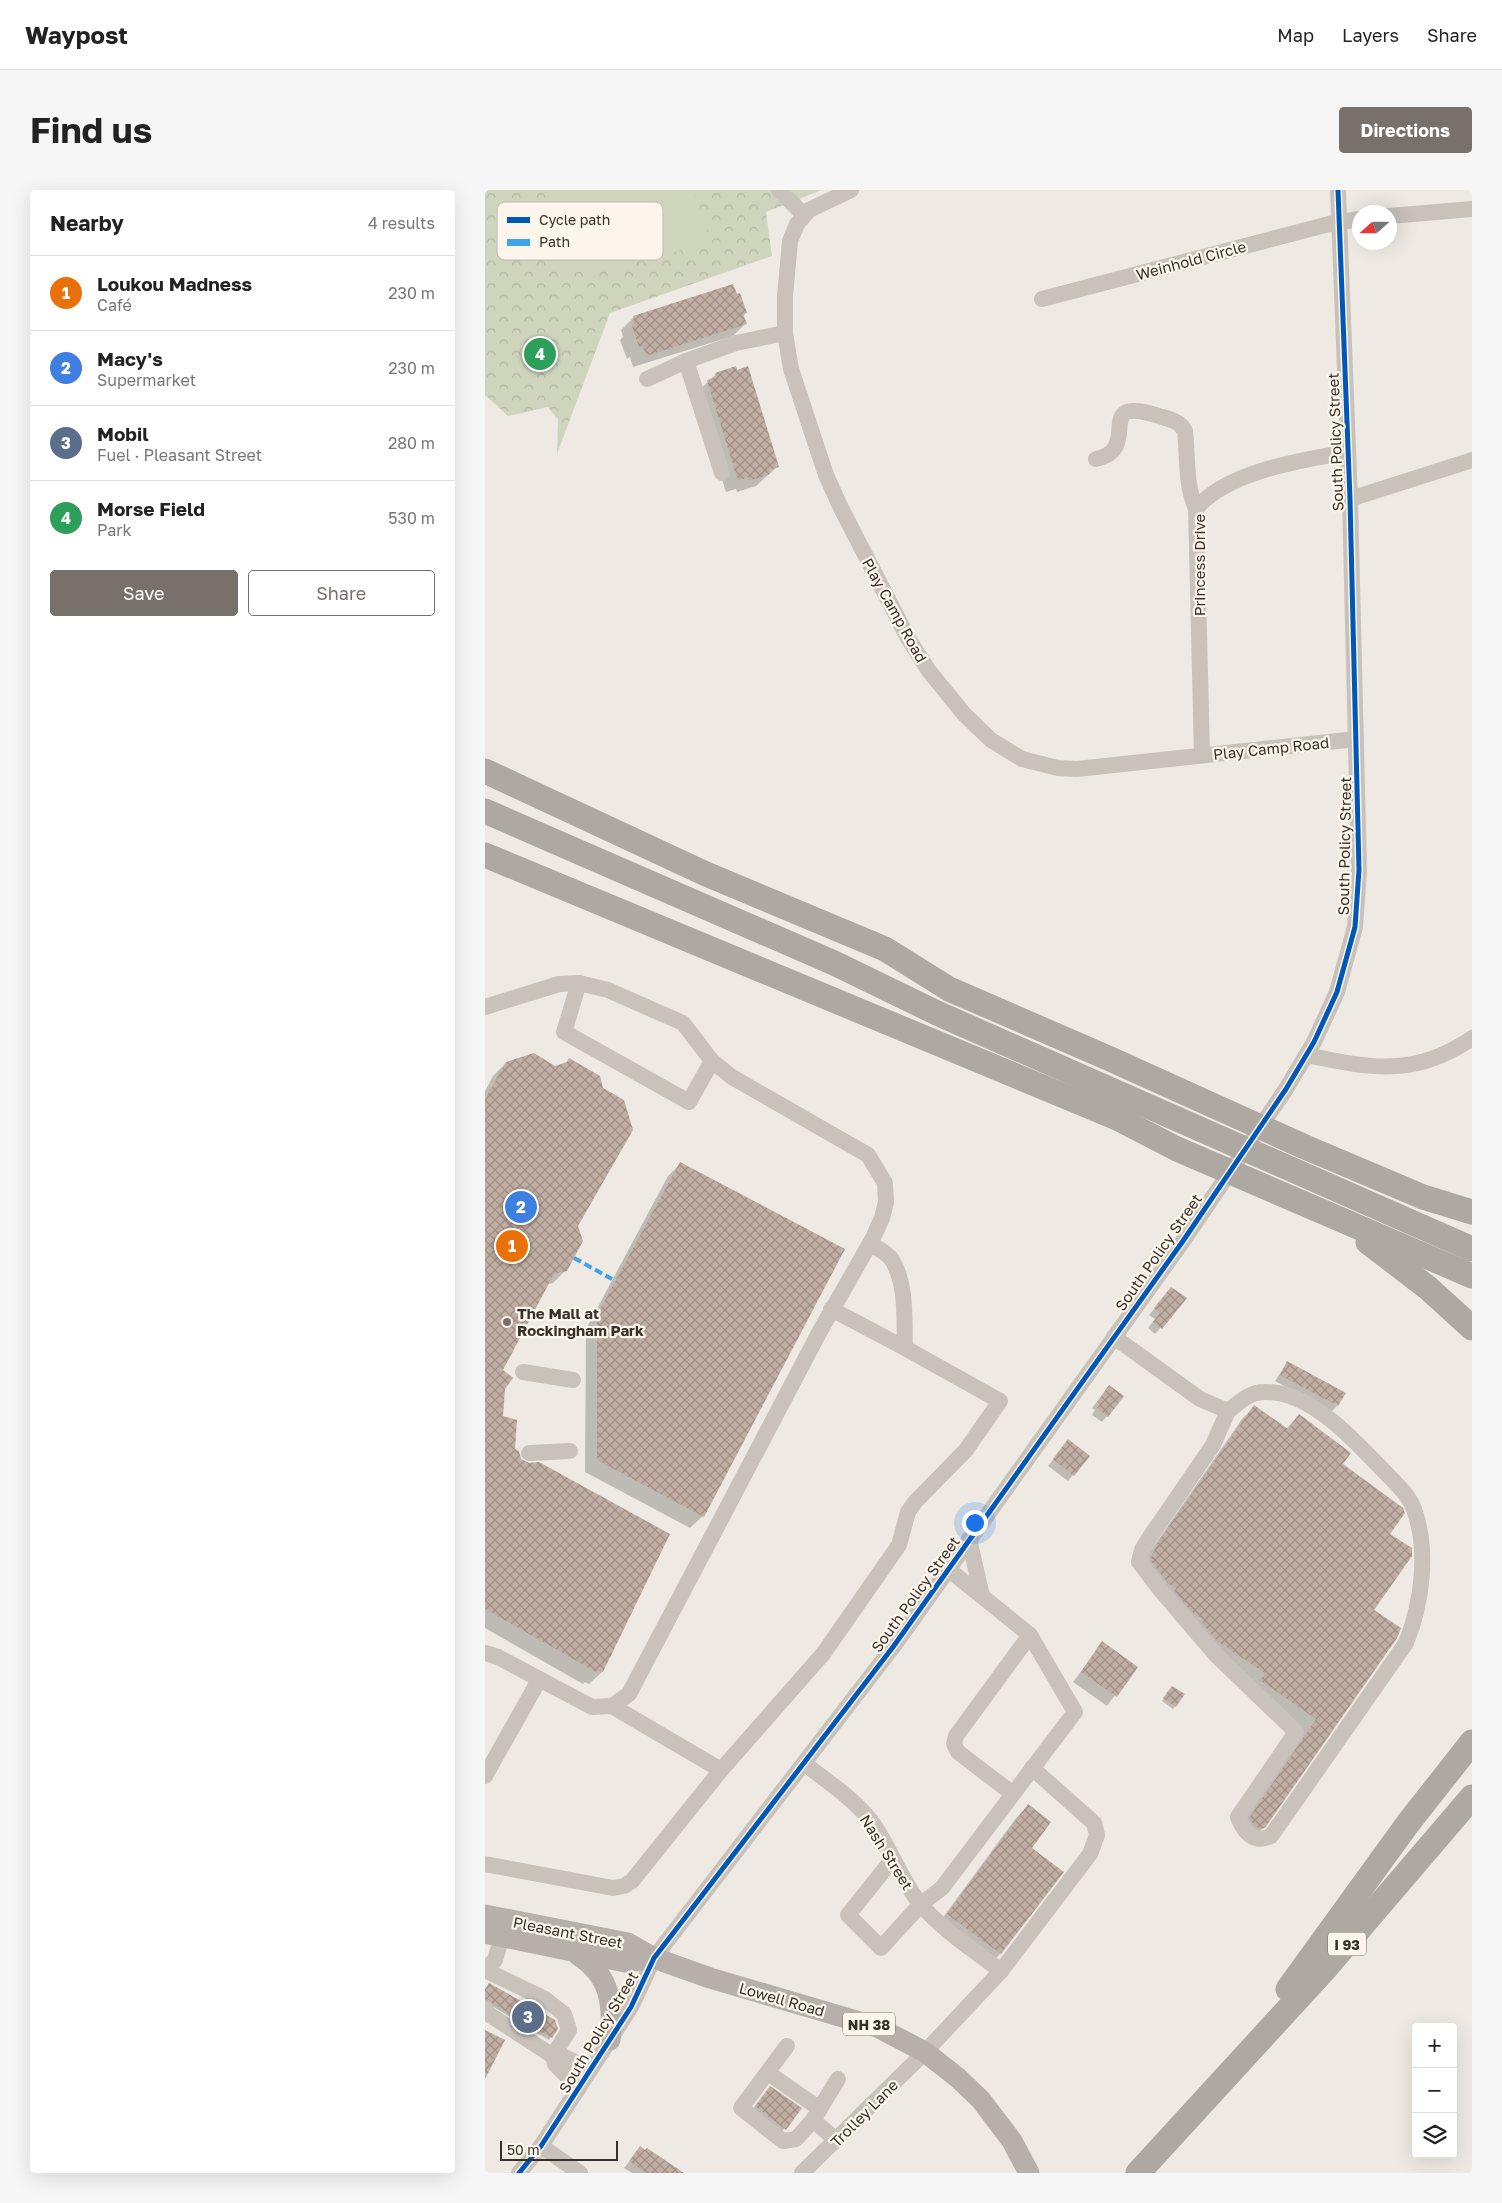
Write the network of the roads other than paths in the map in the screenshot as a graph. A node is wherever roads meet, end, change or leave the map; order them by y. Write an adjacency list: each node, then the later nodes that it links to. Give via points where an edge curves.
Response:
1 (779, 190): 5 (street)
2 (851, 190): 5 (street)
3 (1339, 190): 8 (street, South Policy Street)
4 (1472, 209): 6 (street)
5 (803, 214): 10 (street, Play Camp Road, via 790,241)
6 (1397, 215)
7 (1352, 220): 8 (street, Weinhold Circle)
8 (1340, 222): 9 (street, Weinhold Circle); 13 (street, South Policy Street)
9 (1041, 299)
10 (785, 333): 11 (street, via 736,342); 20 (street, Play Camp Road, via 791,369 813,440 841,508 909,640 929,671 977,728 1023,759 1059,768 1077,769)
11 (686, 361): 12 (street); 16 (street)
12 (647, 379)
13 (1349, 452): 17 (street, South Policy Street); 18 (street, Princess Drive, via 1264,470 1204,498)
14 (1096, 459): 18 (street, via 1115,450 1120,420 1125,412 1134,409 1144,411 1182,425 1189,493)
15 (1472, 460): 17 (street)
16 (722, 473)
17 (1350, 499): 19 (street, South Policy Street)
18 (1196, 509): 20 (street, Princess Drive)
19 (1356, 739): 20 (street, Play Camp Road); 29 (street, South Policy Street, via 1359,870 1355,927 1337,992)
20 (1202, 755)
21 (485, 771): 26 (highway, via 706,874 885,949)
22 (485, 811): 24 (highway)
23 (485, 855): 32 (highway, via 1117,1118)
24 (834, 963): 26 (highway); 34 (highway, via 939,1014)
25 (579, 983): 27 (street, via 559,984); 30 (street, via 608,990 678,1020 691,1031); 30 (street, via 564,1032 689,1102)
26 (949, 989): 31 (highway, via 1305,1147 1423,1197)
27 (485, 1006)
28 (1472, 1038): 29 (street, via 1430,1060 1394,1068)
29 (1306, 1055): 38 (street, South Policy Street, via 1286,1089)
30 (712, 1061): 33 (street, via 732,1077 868,1155 885,1184 886,1202)
31 (1472, 1212)
32 (1339, 1219): 35 (highway); 37 (highway, via 1428,1288)
33 (870, 1244): 36 (street); 39 (street, via 886,1254 896,1271 902,1294)
34 (1472, 1249)
35 (1472, 1276)
36 (831, 1309): 39 (street); 51 (street, via 648,1662 629,1694)
37 (1472, 1328)
38 (1114, 1338): 42 (street, via 1200,1399); 45 (street, South Policy Street)
39 (905, 1348): 55 (street, via 1000,1401 966,1450 915,1502 899,1545 823,1654)
40 (523, 1372): 41 (street)
41 (573, 1380)
42 (1229, 1411): 42 (street, via 1250,1394 1280,1393 1338,1425 1403,1491 1414,1508 1421,1540 1422,1569 1415,1621 1406,1643 1271,1836 1263,1840 1250,1837 1238,1817 1296,1732 1216,1655 1139,1562 1150,1537 1213,1445)
43 (570, 1451): 44 (street)
44 (529, 1453)
45 (969, 1539): 46 (street, South Policy Street); 47 (street)
46 (948, 1569): 47 (street); 53 (street, South Policy Street)
47 (982, 1596): 48 (street)
48 (1030, 1635): 54 (street, via 1075,1712); 57 (street, via 956,1736 954,1744 958,1752)
49 (485, 1653): 50 (street)
50 (539, 1680): 51 (street, via 591,1707); 56 (street)
51 (612, 1706): 55 (street)
52 (1472, 1742): 75 (highway, via 1409,1822)
53 (805, 1764): 59 (street, Nash Street, via 859,1807 871,1821); 64 (street, South Policy Street)
54 (1032, 1768): 57 (street); 66 (street, Trolley Lane, via 1094,1823 1097,1836 1090,1854)
55 (721, 1770): 60 (street, via 640,1872 624,1886 613,1888)
56 (485, 1776)
57 (1013, 1794): 61 (street, via 942,1888)
58 (1472, 1797): 75 (highway, I 93)
59 (892, 1860): 61 (street, Nash Street); 61 (street, via 848,1916 881,1948)
60 (485, 1864)
61 (921, 1904): 66 (street, Nash Street, via 938,1922)
62 (489, 1931): 63 (main road, Pleasant Street / NH 38); 64 (main road, Pleasant Street / NH 38, via 628,1943); 65 (street, via 495,1960)
63 (575, 1953): 64 (main road, Pleasant Street / NH 38, via 625,1962); 68 (main road, via 594,1968 609,1989 613,2018)
64 (654, 1958): 68 (street, South Policy Street, via 641,1990); 70 (main road, Lowell Road / NH 38, via 710,1978 877,2027)
65 (485, 1970): 71 (street, via 545,1999 564,2014 569,2030)
66 (1001, 1971): 70 (street, Trolley Lane)
67 (485, 2009): 71 (street, via 489,2015)
68 (610, 2040): 72 (street, South Policy Street)
69 (787, 2046): 73 (street)
70 (925, 2052): 78 (street, Trolley Lane); 83 (main road, Lowell Road / NH 38, via 981,2100 1012,2141)
71 (553, 2056): 72 (street, via 562,2056); 76 (street, via 555,2064)
72 (591, 2070): 76 (street, South Policy Street)
73 (768, 2073): 77 (street); 77 (street, via 741,2108 783,2141 796,2138)
74 (838, 2079): 77 (street)
75 (1217, 2087): 84 (highway, I 93)
76 (579, 2088): 79 (street, South Policy Street)
77 (816, 2115): 78 (street)
78 (836, 2140): 82 (street, Trolley Lane)
79 (541, 2146): 80 (street, South Policy Street); 81 (street)
80 (519, 2173)
81 (580, 2173)
82 (802, 2173)
83 (1029, 2173)
84 (1138, 2173)

